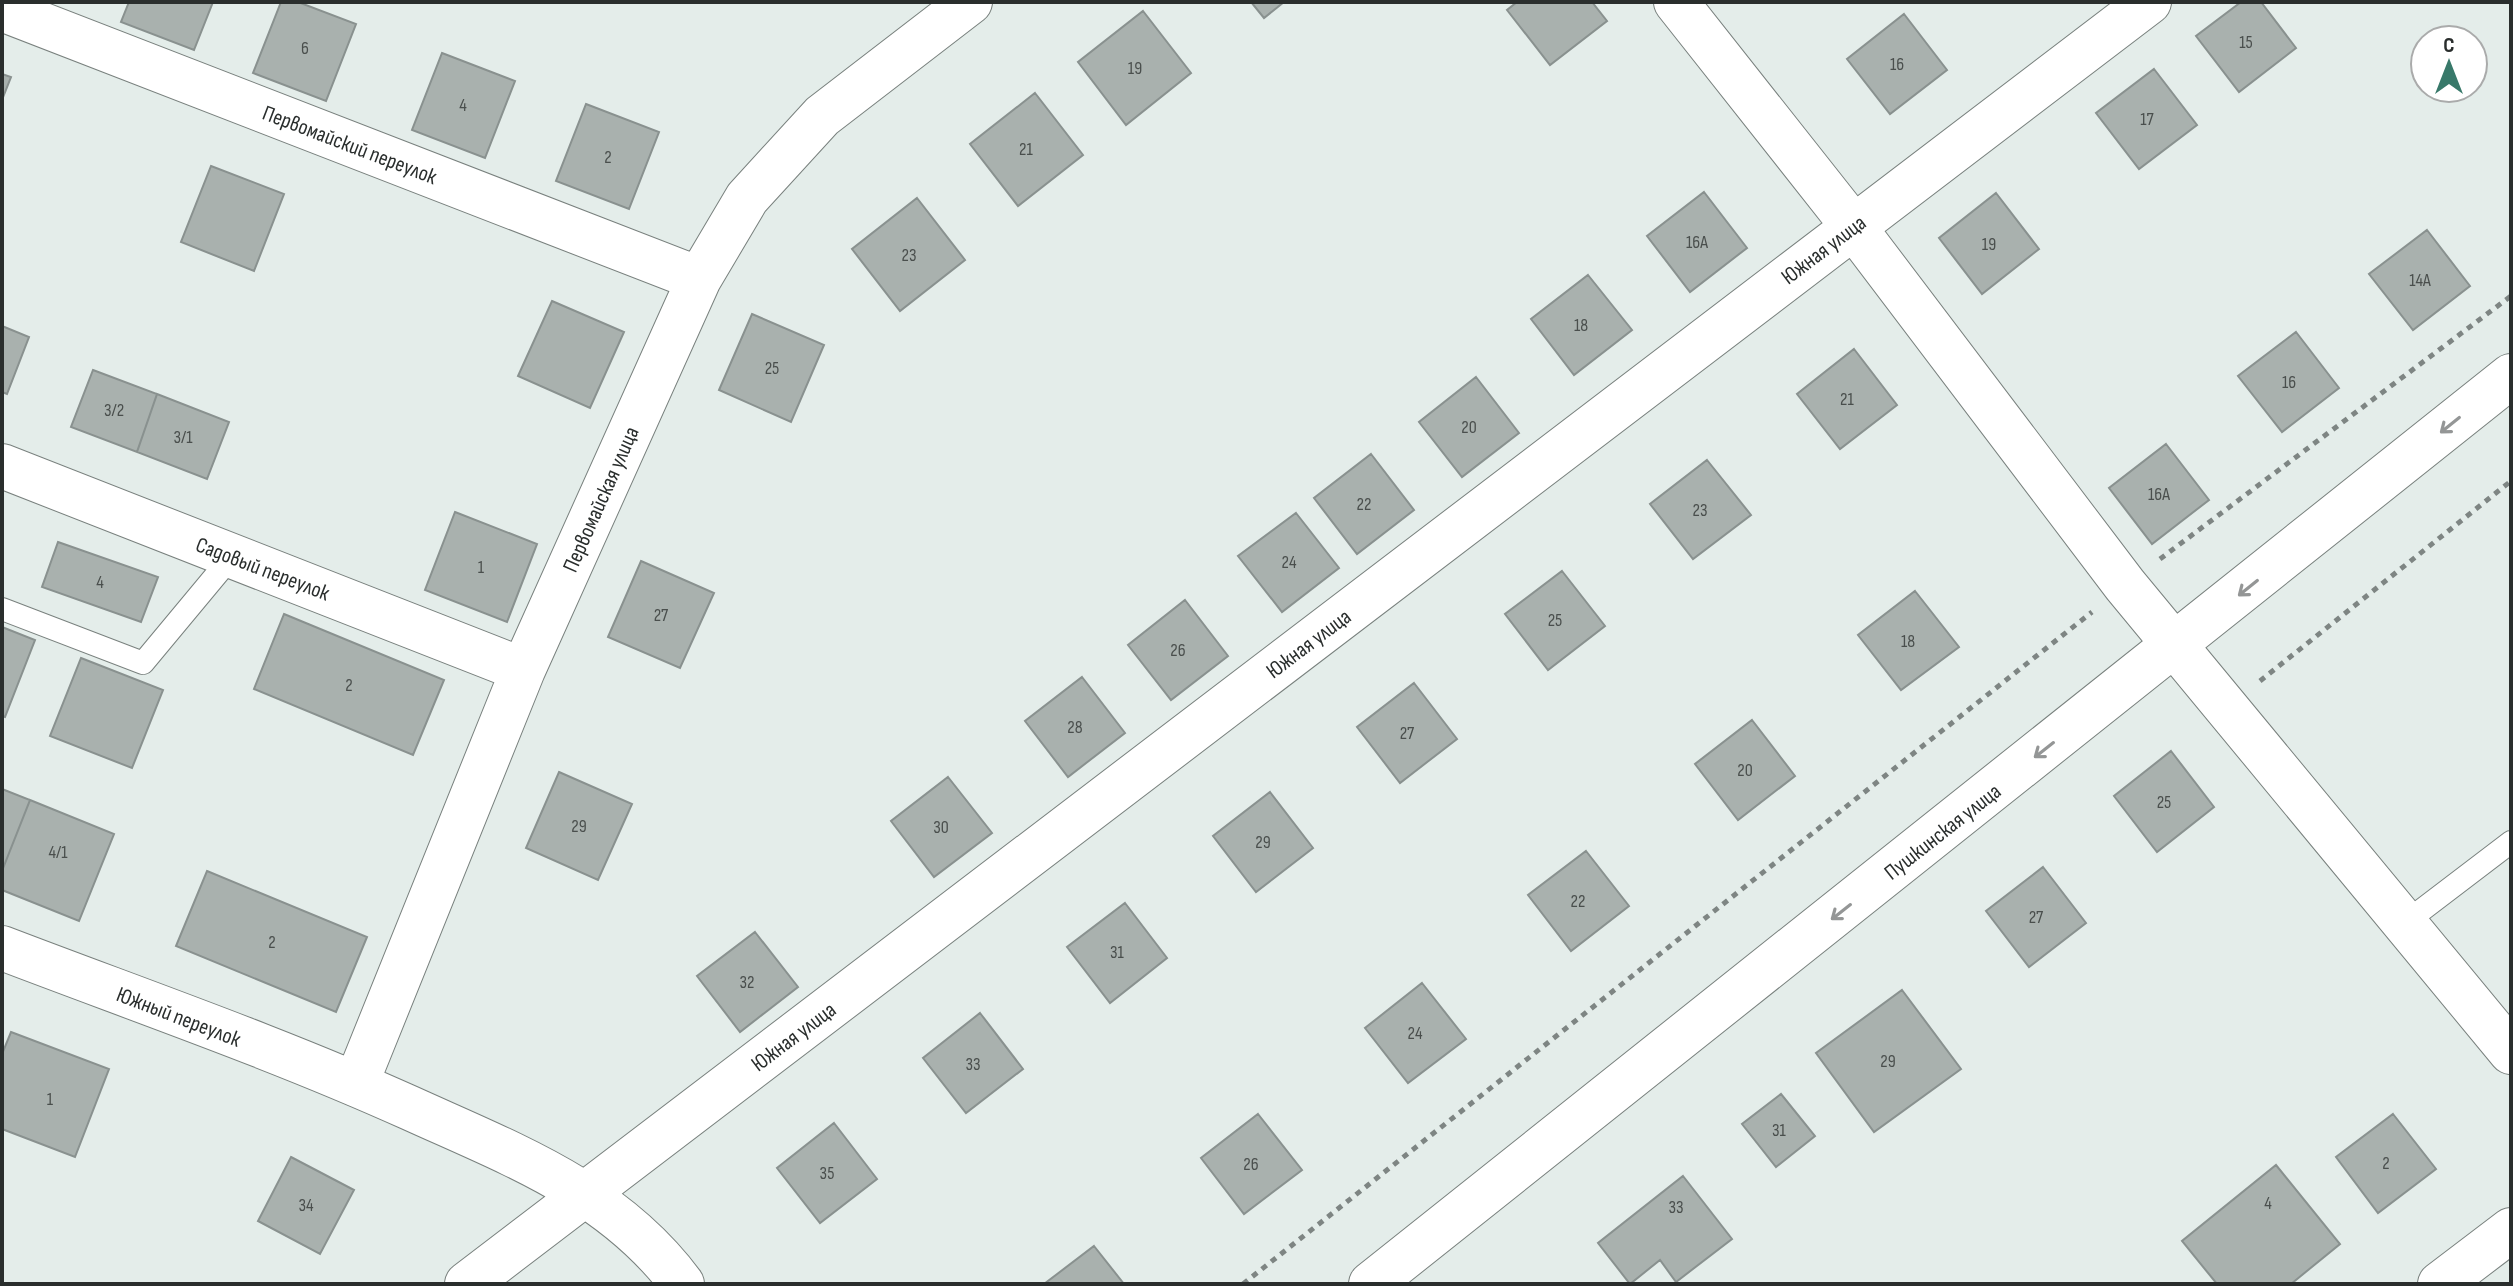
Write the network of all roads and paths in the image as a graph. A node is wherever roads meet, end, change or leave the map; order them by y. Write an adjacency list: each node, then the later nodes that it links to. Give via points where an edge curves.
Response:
1 (970, 2): 6 (street, Первомайская улица, via 822,116 747,198)
2 (1676, 2): 5 (street)
3 (2149, 2): 5 (street, Южная улица)
4 (2, 9): 6 (street, Первомайский переулок)
5 (1853, 226): 12 (street); 22 (street, Южная улица)
6 (699, 279): 15 (street, Первомайская улица)
7 (2511, 296): 12 (path)
8 (2511, 376): 14 (street, Пушкинская улица, one-way to 14)
9 (2, 466): 11 (street, Садовый переулок)
10 (2511, 481): 16 (path)
11 (232, 556): 13 (lane, via 143,663); 15 (street, Садовый переулок)
12 (2125, 585): 14 (street); 26 (path)
13 (2, 609)
14 (2175, 647): 16 (street); 27 (street, Пушкинская улица, one-way to 27)
15 (523, 670): 21 (street, Первомайская улица)
16 (2225, 709): 18 (street)
17 (2511, 842): 18 (lane)
18 (2406, 922): 20 (street)
19 (2, 948): 21 (street, Южный переулок)
20 (2511, 1052)
21 (356, 1084): 22 (street, Южный переулок, via 535,1162)
22 (586, 1195): 24 (street, Южная улица); 25 (street, Южный переулок, via 636,1234)
23 (2511, 1230): 28 (street)
24 (467, 1284)
25 (682, 1284)
26 (1243, 1284)
27 (1371, 1284)
28 (2440, 1284)

